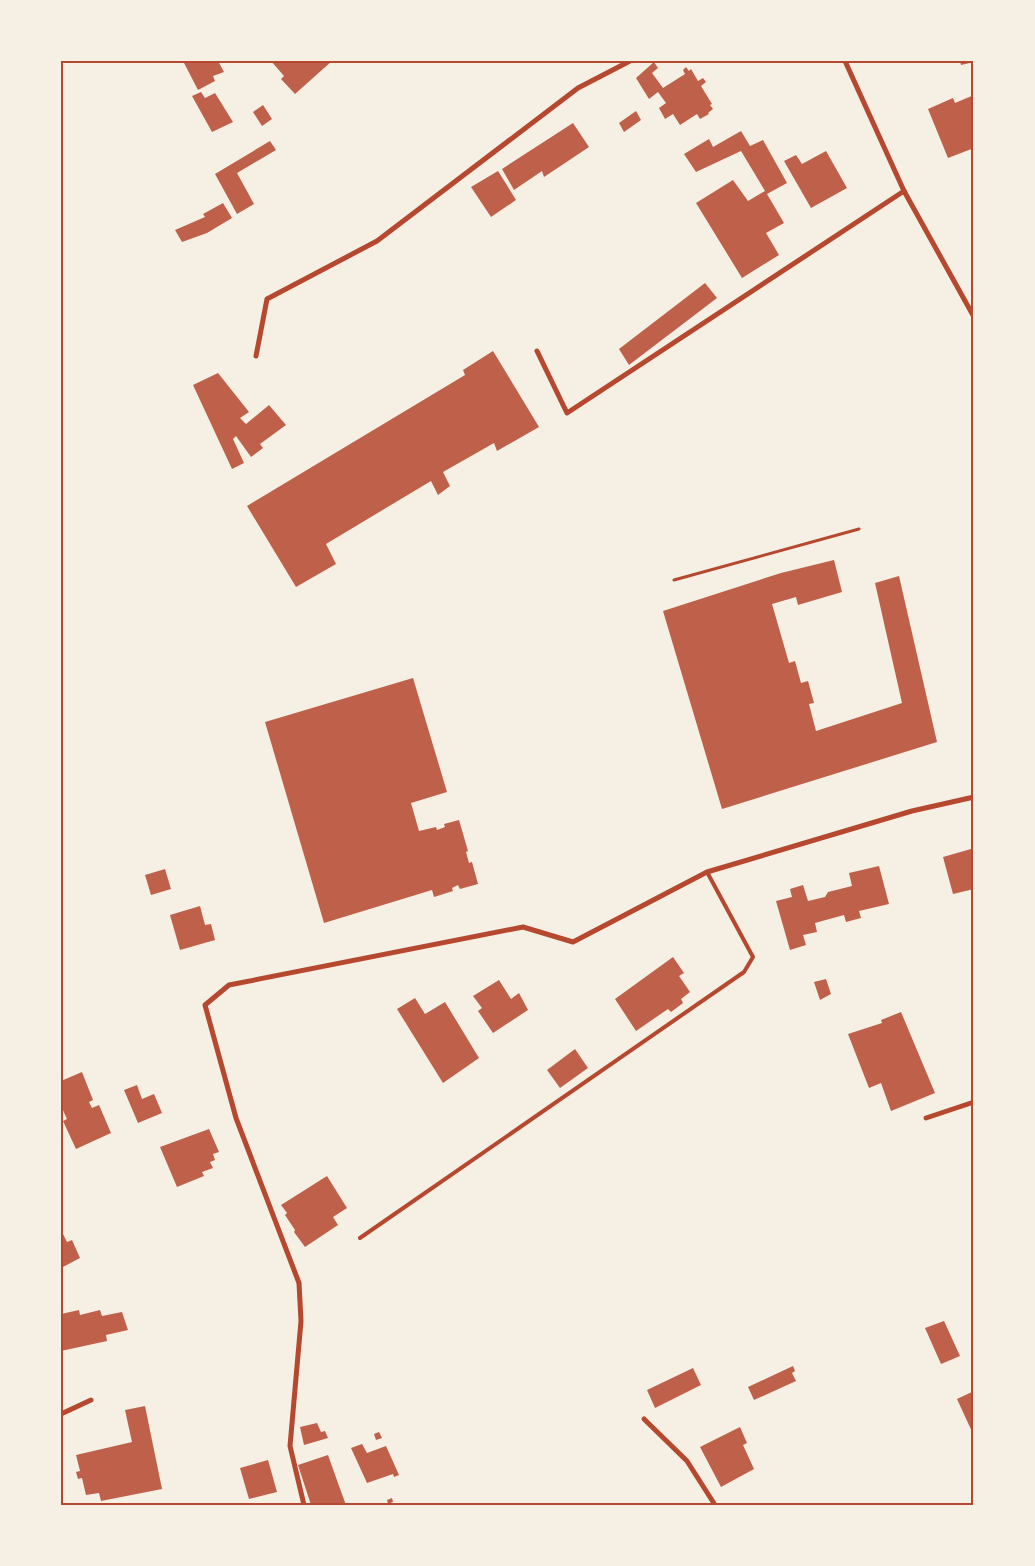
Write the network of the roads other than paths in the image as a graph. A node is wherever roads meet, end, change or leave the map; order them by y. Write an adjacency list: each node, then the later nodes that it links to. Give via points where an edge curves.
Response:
1 (630, 61): 6 (street, via 578,88 377,241 268,299)
2 (845, 61): 3 (street)
3 (904, 191): 4 (street); 5 (street, via 567,413)
4 (974, 317)
5 (537, 351)
6 (256, 356)
7 (974, 797): 8 (street, via 912,811)
8 (707, 872): 11 (lane, via 753,957 744,972); 15 (street, via 573,942 523,927 229,985 205,1005 236,1118 299,1284 301,1321 290,1446)
9 (974, 1102): 10 (street)
10 (926, 1118)
11 (360, 1238)
12 (92, 1400): 13 (street)
13 (61, 1414)
14 (644, 1420): 16 (street, via 687,1461)
15 (304, 1505)
16 (715, 1505)

